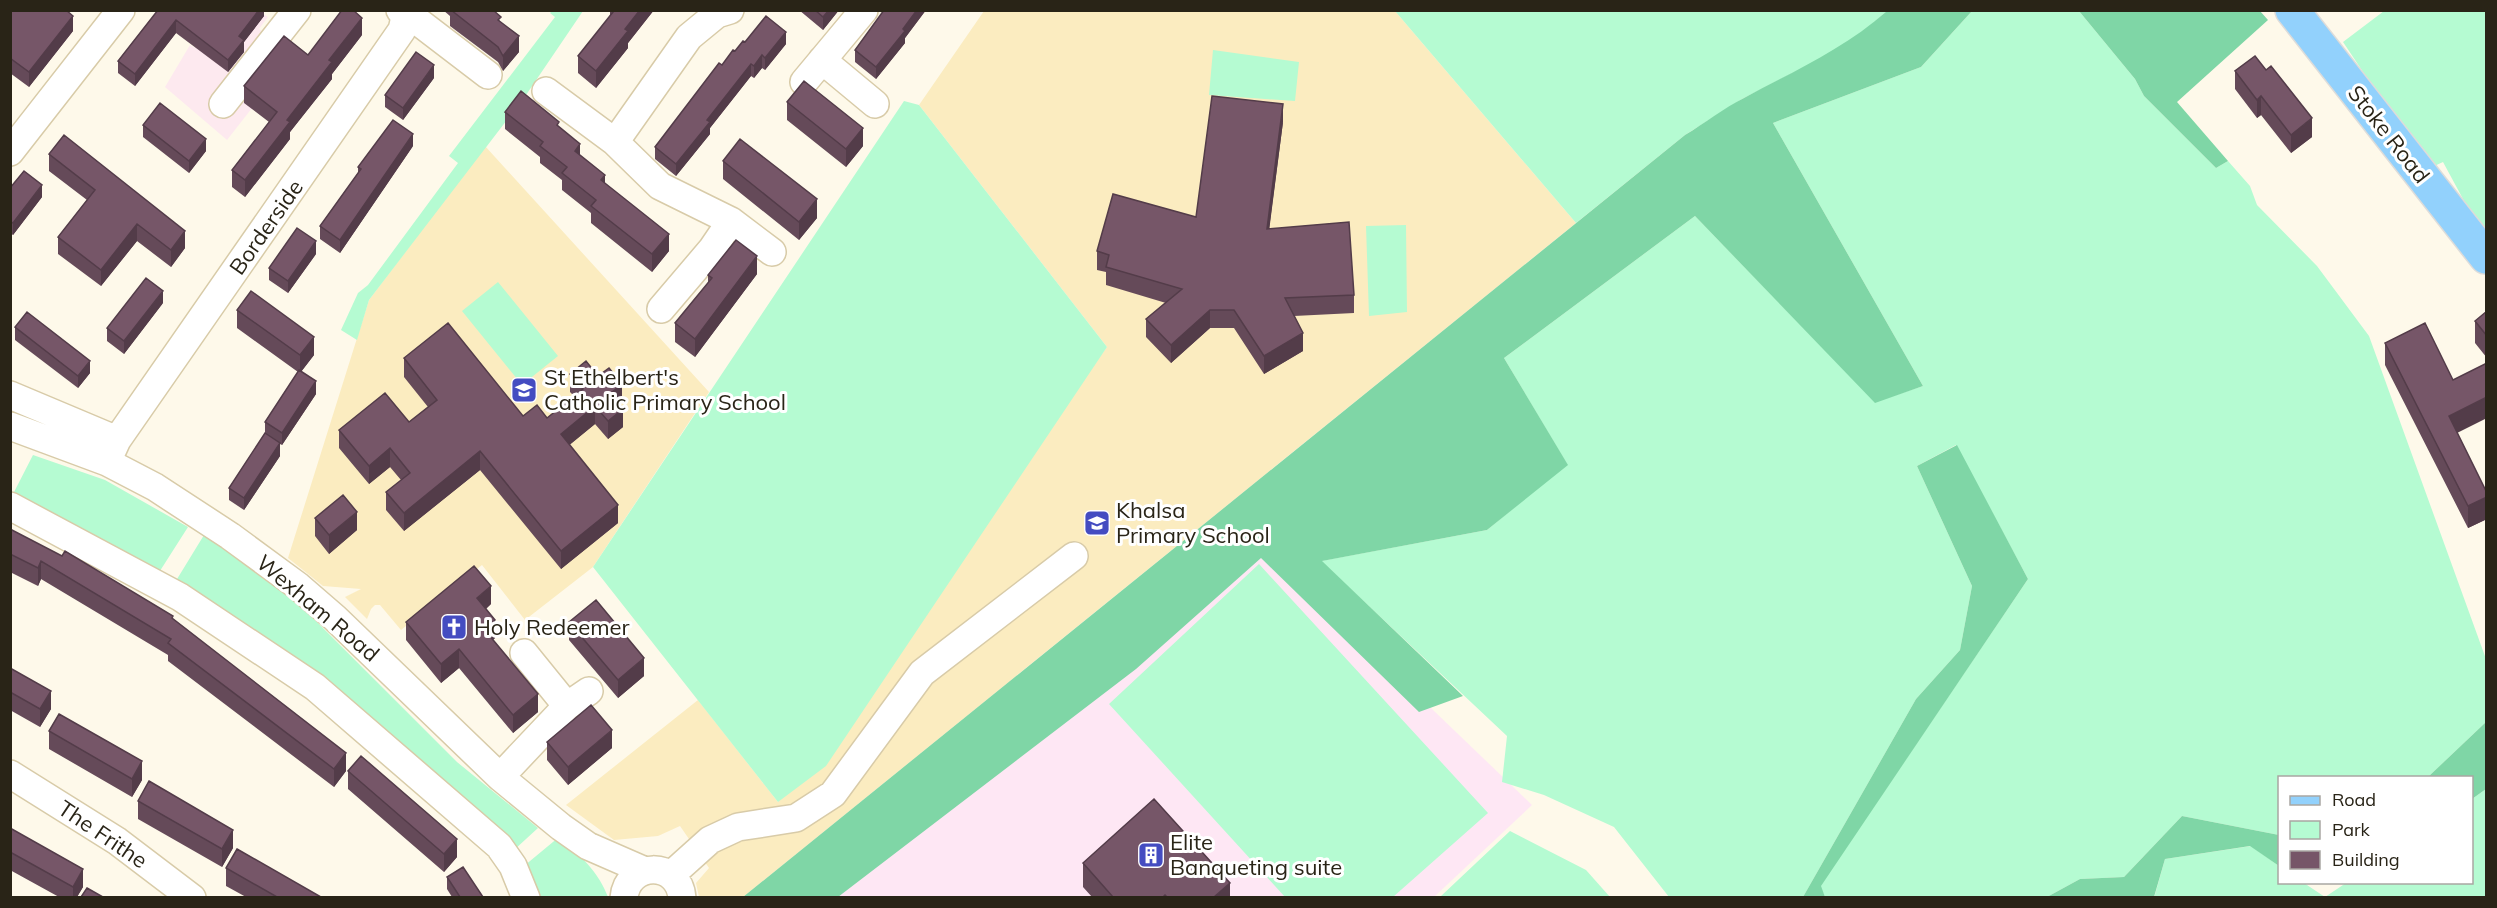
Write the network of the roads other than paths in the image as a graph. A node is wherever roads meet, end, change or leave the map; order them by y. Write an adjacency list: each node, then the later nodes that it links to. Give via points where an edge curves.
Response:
1 (121, 10): 14 (street)
2 (297, 10): 11 (street)
3 (730, 10): 13 (street, via 717,14 689,37)
4 (864, 10): 7 (street)
5 (2292, 10): 17 (main road, Stoke Road)
6 (403, 14): 8 (street); 21 (street, Borderside, via 402,30)
7 (822, 60): 9 (street); 12 (street)
8 (488, 75)
9 (804, 82)
10 (546, 91): 13 (street)
11 (223, 104)
12 (875, 104)
13 (615, 142): 15 (street, via 660,186)
14 (10, 152)
15 (731, 221): 16 (street); 18 (street)
16 (772, 252)
17 (2487, 257)
18 (660, 309)
19 (10, 395): 21 (street)
20 (10, 426): 21 (street, Wexham Road)
21 (112, 451): 26 (street, Wexham Road, via 155,488 298,586)
22 (10, 506): 31 (street, via 180,597 315,687 499,846 513,866)
23 (1074, 556): 29 (street, via 922,673 834,794 796,818 738,827 710,840)
24 (524, 653): 26 (street, via 578,698)
25 (10, 774): 30 (street, The Frithe, via 117,841)
26 (500, 777): 27 (street, Wexham Road)
27 (588, 846): 28 (street, Wexham Road); 32 (street, Wexham Road)
28 (643, 870): 29 (street, Wexham Road, via 662,870); 32 (street, via 628,882)
29 (676, 886)
30 (192, 897)
31 (526, 897)
32 (623, 897)

